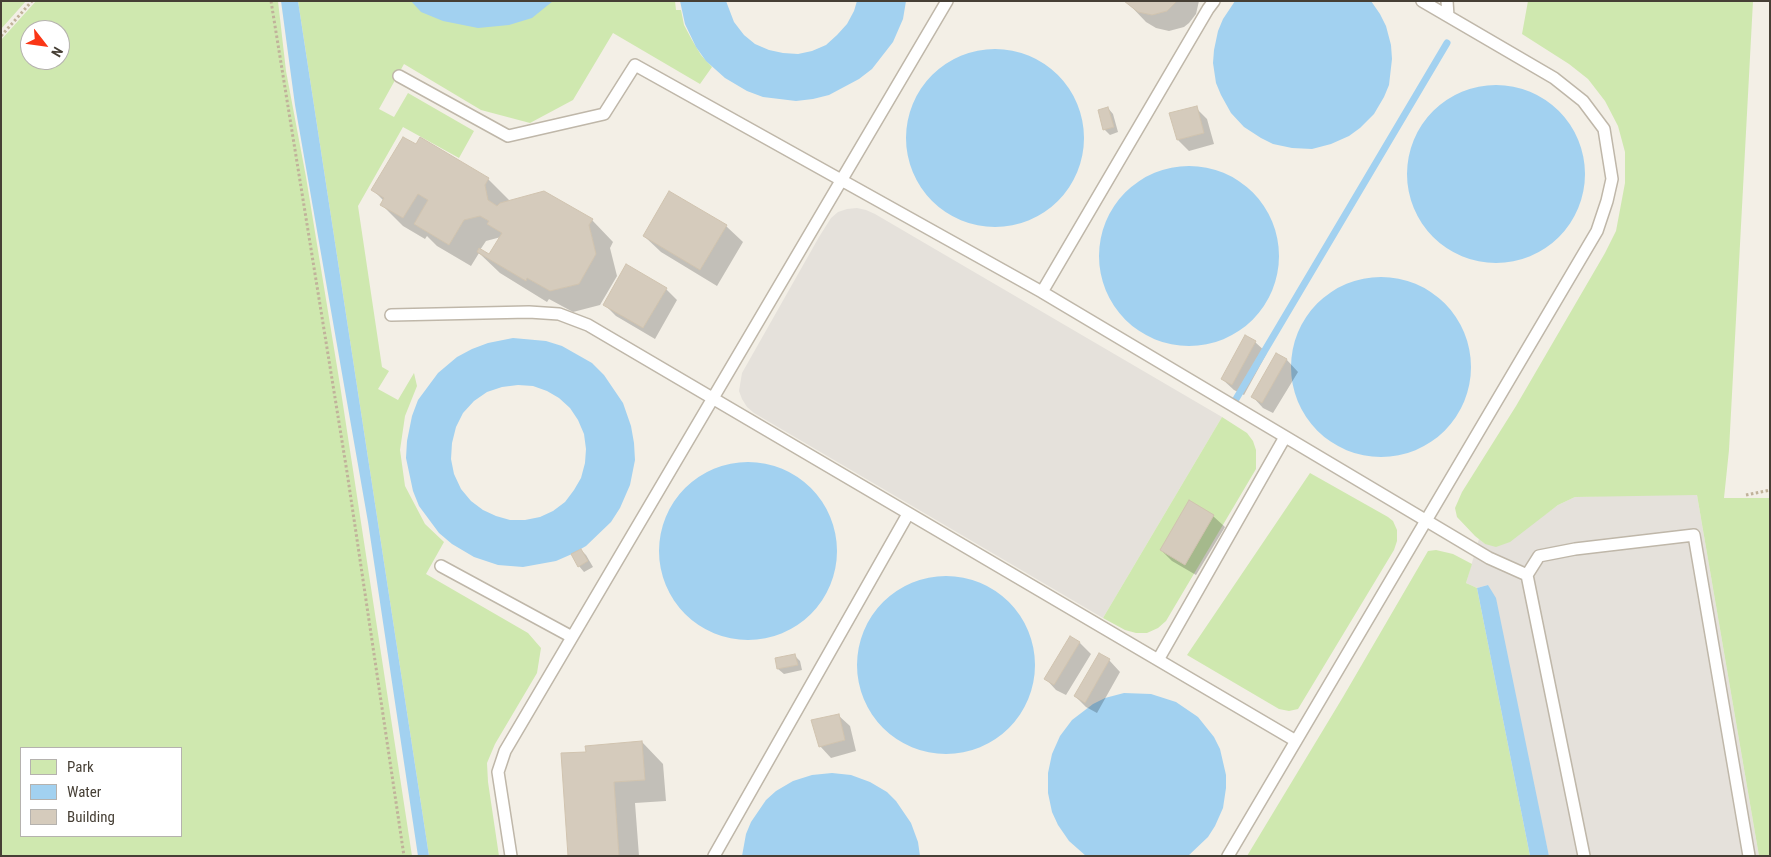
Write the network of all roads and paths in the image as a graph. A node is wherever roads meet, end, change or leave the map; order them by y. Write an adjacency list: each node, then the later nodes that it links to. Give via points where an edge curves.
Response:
1 (32, 1): 8 (path)
2 (271, 1): 24 (path, via 347,472)
3 (947, 1): 10 (lane)
4 (1214, 1): 11 (lane)
5 (1422, 1): 7 (lane)
6 (1447, 1): 7 (lane)
7 (1448, 16): 18 (lane, via 1554,78 1583,101 1604,130 1612,179 1597,231)
8 (1, 36)
9 (399, 76): 10 (lane, via 508,136 604,114 635,65)
10 (841, 180): 11 (lane); 13 (lane)
11 (1042, 292): 14 (lane)
12 (391, 315): 13 (lane, via 559,314 588,325)
13 (712, 399): 17 (lane); 21 (lane)
14 (1285, 437): 18 (lane); 22 (lane)
15 (1770, 490): 16 (path)
16 (1746, 495)
17 (908, 514): 22 (lane); 26 (lane)
18 (1426, 521): 20 (lane, via 1489,558); 23 (lane)
19 (441, 566): 21 (lane)
20 (1527, 575): 28 (lane); 29 (lane, via 1539,556 1694,535)
21 (572, 637): 25 (lane, via 504,751 498,772)
22 (1158, 660): 23 (lane)
23 (1296, 741): 27 (lane)
24 (404, 856)
25 (511, 856)
26 (714, 856)
27 (1228, 856)
28 (1584, 856)
29 (1749, 856)

